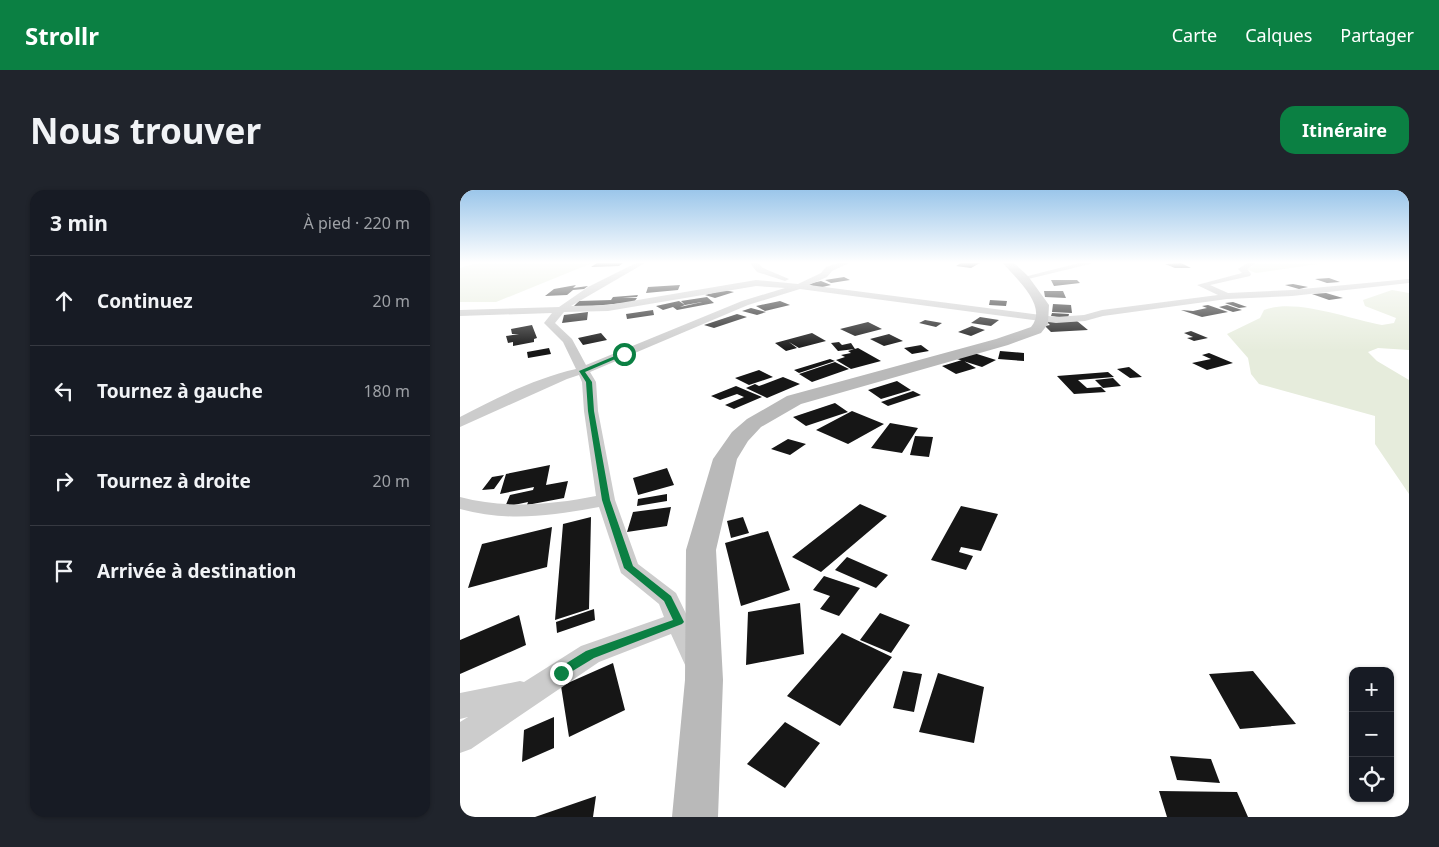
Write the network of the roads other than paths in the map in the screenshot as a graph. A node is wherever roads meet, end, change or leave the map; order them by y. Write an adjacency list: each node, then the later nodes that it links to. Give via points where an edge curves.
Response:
1 (588, 292): 9 (street)
2 (700, 292): 9 (street, via 636,305)
3 (779, 292): 12 (street, via 745,303)
4 (849, 292): 11 (street)
5 (1036, 292): 11 (main road, via 1042,305)
6 (1218, 292): 8 (street)
7 (1299, 292): 8 (street)
8 (1227, 296): 11 (street, via 1085,318)
9 (562, 311): 10 (street); 12 (street, via 549,323 568,341)
10 (460, 313)
11 (1040, 319): 17 (main road, via 1041,324 1036,330 1002,342 794,400 754,423 740,437 725,459 701,550)
12 (582, 371): 13 (street, via 562,376); 14 (street, via 589,382)
13 (460, 423)
14 (606, 500): 15 (street, via 547,512 485,511); 16 (street, via 629,568 668,599)
15 (460, 503)
16 (679, 622): 17 (street); 18 (street, via 590,654)
17 (704, 680): 21 (main road)
18 (531, 691): 19 (street); 20 (street)
19 (460, 706)
20 (460, 739)
21 (695, 817)

